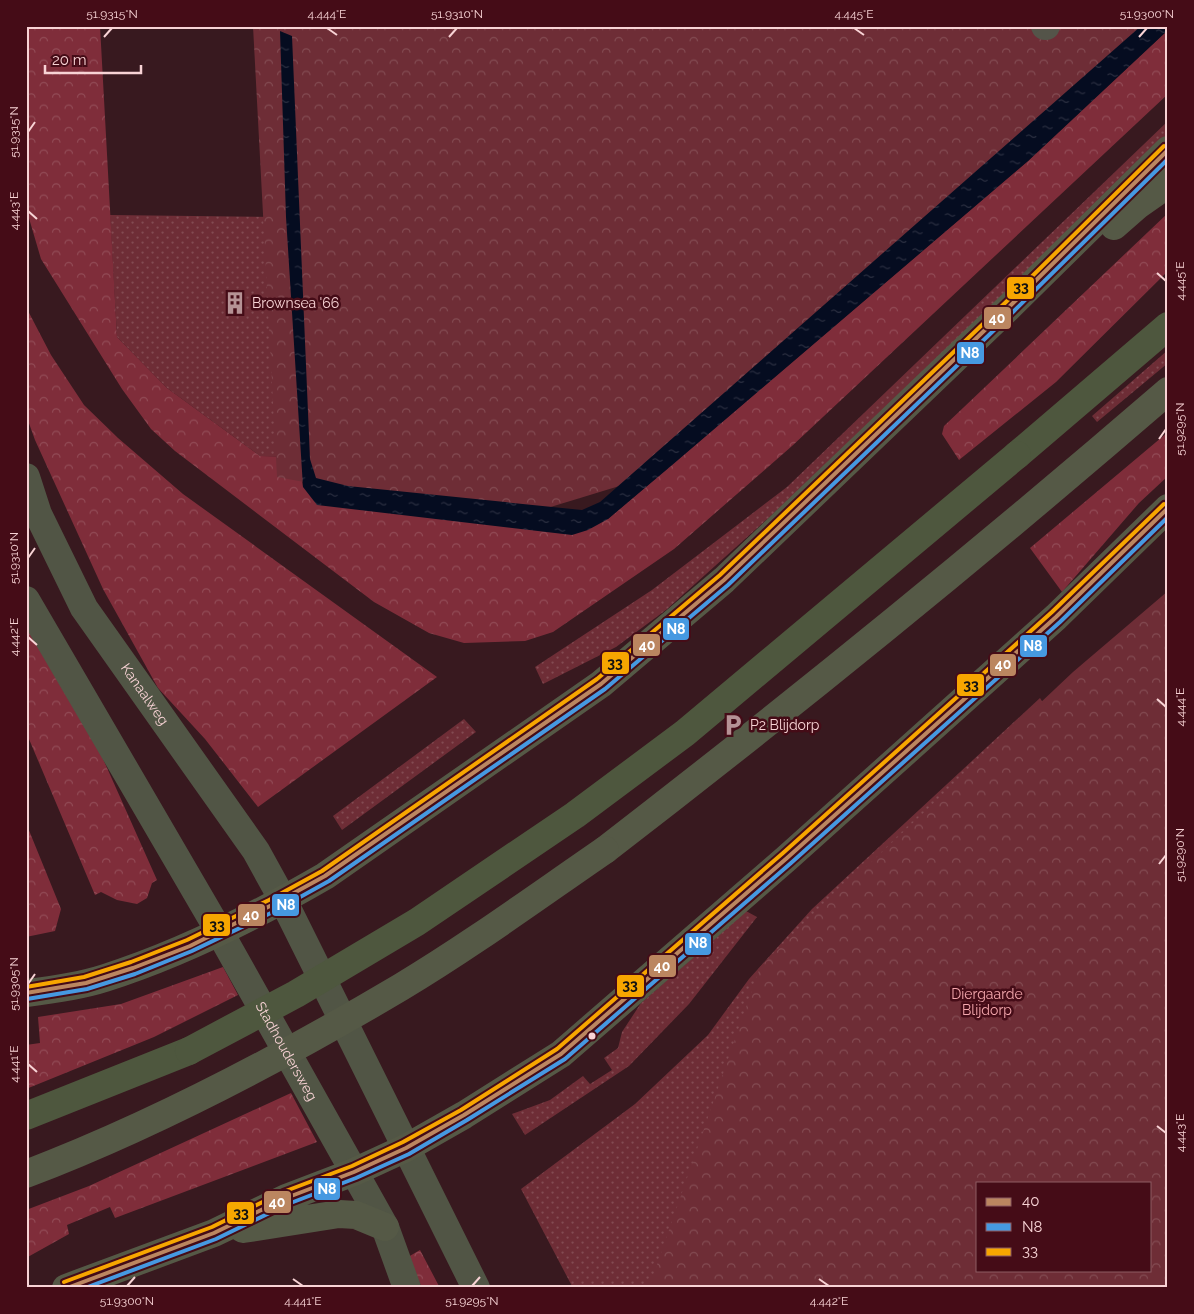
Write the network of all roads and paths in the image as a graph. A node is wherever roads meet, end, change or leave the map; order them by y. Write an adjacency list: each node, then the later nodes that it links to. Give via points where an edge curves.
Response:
1 (1168, 150): 3 (main road)
2 (1168, 184): 3 (main road, via 1138,205 1063,271)
3 (1010, 306): 9 (main road, via 724,580 601,684 325,876)
4 (1168, 326): 12 (highway, bridge, via 797,641 685,733 575,815 441,906 296,994 189,1051)
5 (1168, 391): 15 (main road, bridge, via 745,742 605,850 503,920 402,986 310,1038 145,1122 74,1156)
6 (26, 477): 9 (main road, Kanaalweg, via 38,514 84,608 256,852)
7 (1168, 508): 13 (main road, via 1056,618 561,1054 464,1116)
8 (26, 600): 10 (main road)
9 (283, 900): 10 (main road); 13 (main road)
10 (219, 931): 11 (main road, via 103,979); 14 (main road, Stadhoudersweg)
11 (30, 993)
12 (26, 1116)
13 (406, 1148): 14 (main road); 20 (main road)
14 (354, 1172): 16 (main road, Stadhoudersweg); 17 (main road, via 286,1198)
15 (26, 1174)
16 (385, 1227): 17 (main road, via 356,1215 339,1214); 19 (main road, Stadhoudersweg)
17 (214, 1233): 18 (main road)
18 (66, 1288)
19 (407, 1288)
20 (476, 1288)

